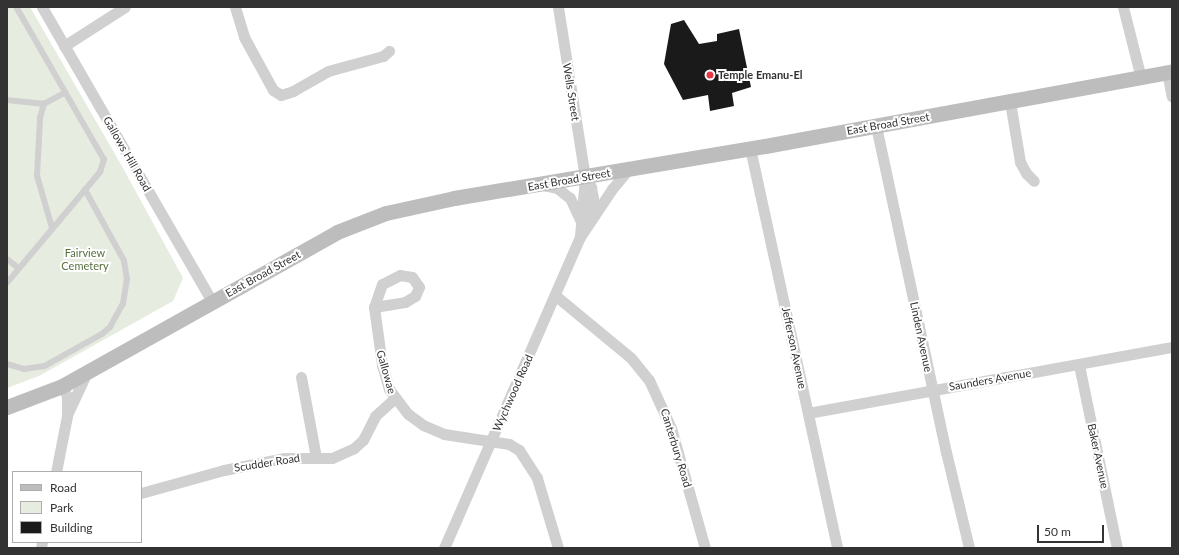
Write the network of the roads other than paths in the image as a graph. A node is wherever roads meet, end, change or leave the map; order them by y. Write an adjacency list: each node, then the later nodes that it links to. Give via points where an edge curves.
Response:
1 (16, 7): 11 (lane)
2 (42, 7): 7 (street, Gallows Hill Road)
3 (125, 7): 7 (street)
4 (234, 7): 8 (street, via 244,37 273,90 281,95 328,71 383,56)
5 (558, 7): 19 (street, Wells Street)
6 (1123, 7): 10 (street)
7 (64, 46): 29 (street, Gallows Hill Road)
8 (389, 51)
9 (1169, 72): 10 (street, East Broad Street); 12 (street)
10 (1140, 78): 14 (street, East Broad Street)
11 (65, 92): 15 (lane); 22 (lane, via 104,160 100,172)
12 (1172, 97)
13 (7, 100): 15 (lane)
14 (1010, 102): 16 (street, East Broad Street); 20 (street, via 1020,162)
15 (44, 104): 24 (lane, via 40,118 37,168)
16 (876, 126): 17 (street, East Broad Street); 37 (street, Linden Avenue)
17 (750, 148): 18 (street, East Broad Street); 40 (street, Jefferson Avenue)
18 (629, 169): 19 (street, East Broad Street); 23 (street, Wychwood Road)
19 (585, 177): 21 (street, East Broad Street); 23 (street, Wychwood Road)
20 (1034, 181)
21 (542, 185): 23 (street, Wychwood Road, via 557,188 570,198); 29 (street, East Broad Street, via 454,198 369,218 337,232)
22 (85, 190): 24 (lane); 32 (lane, via 124,261 127,280 123,304 110,327 102,334 45,366 24,369)
23 (585, 224): 28 (street, Wychwood Road)
24 (52, 228): 26 (lane)
25 (7, 259): 26 (lane)
26 (19, 268): 27 (lane)
27 (7, 283)
28 (556, 296): 42 (street, Wychwood Road); 48 (street, Canterbury Road, via 631,358 649,380 672,428)
29 (212, 302): 34 (street, East Broad Street)
30 (374, 307): 38 (street, Gallowae, via 382,366)
31 (1172, 347): 33 (street, Saunders Avenue)
32 (7, 364)
33 (1079, 365): 37 (street, Saunders Avenue); 51 (street, Baker Avenue)
34 (87, 372): 36 (street, East Broad Street); 41 (street)
35 (301, 377): 43 (street)
36 (62, 386): 39 (street, East Broad Street); 41 (street, via 67,396)
37 (933, 390): 40 (street, Saunders Avenue); 50 (street, Linden Avenue)
38 (394, 399): 42 (street, Gallowae, via 422,425 444,434); 43 (street, Scudder Road, via 375,416 363,440 354,448 332,458)
39 (7, 407)
40 (808, 413): 49 (street, Jefferson Avenue)
41 (67, 416): 44 (street)
42 (492, 441): 46 (street, Wychwood Road); 47 (street, Gallowae, via 509,444 519,450 530,464 537,478)
43 (316, 457): 45 (street, Scudder Road, via 284,458 224,470)
44 (56, 471)
45 (142, 493)
46 (444, 548)
47 (558, 548)
48 (705, 548)
49 (837, 548)
50 (969, 548)
51 (1117, 548)

